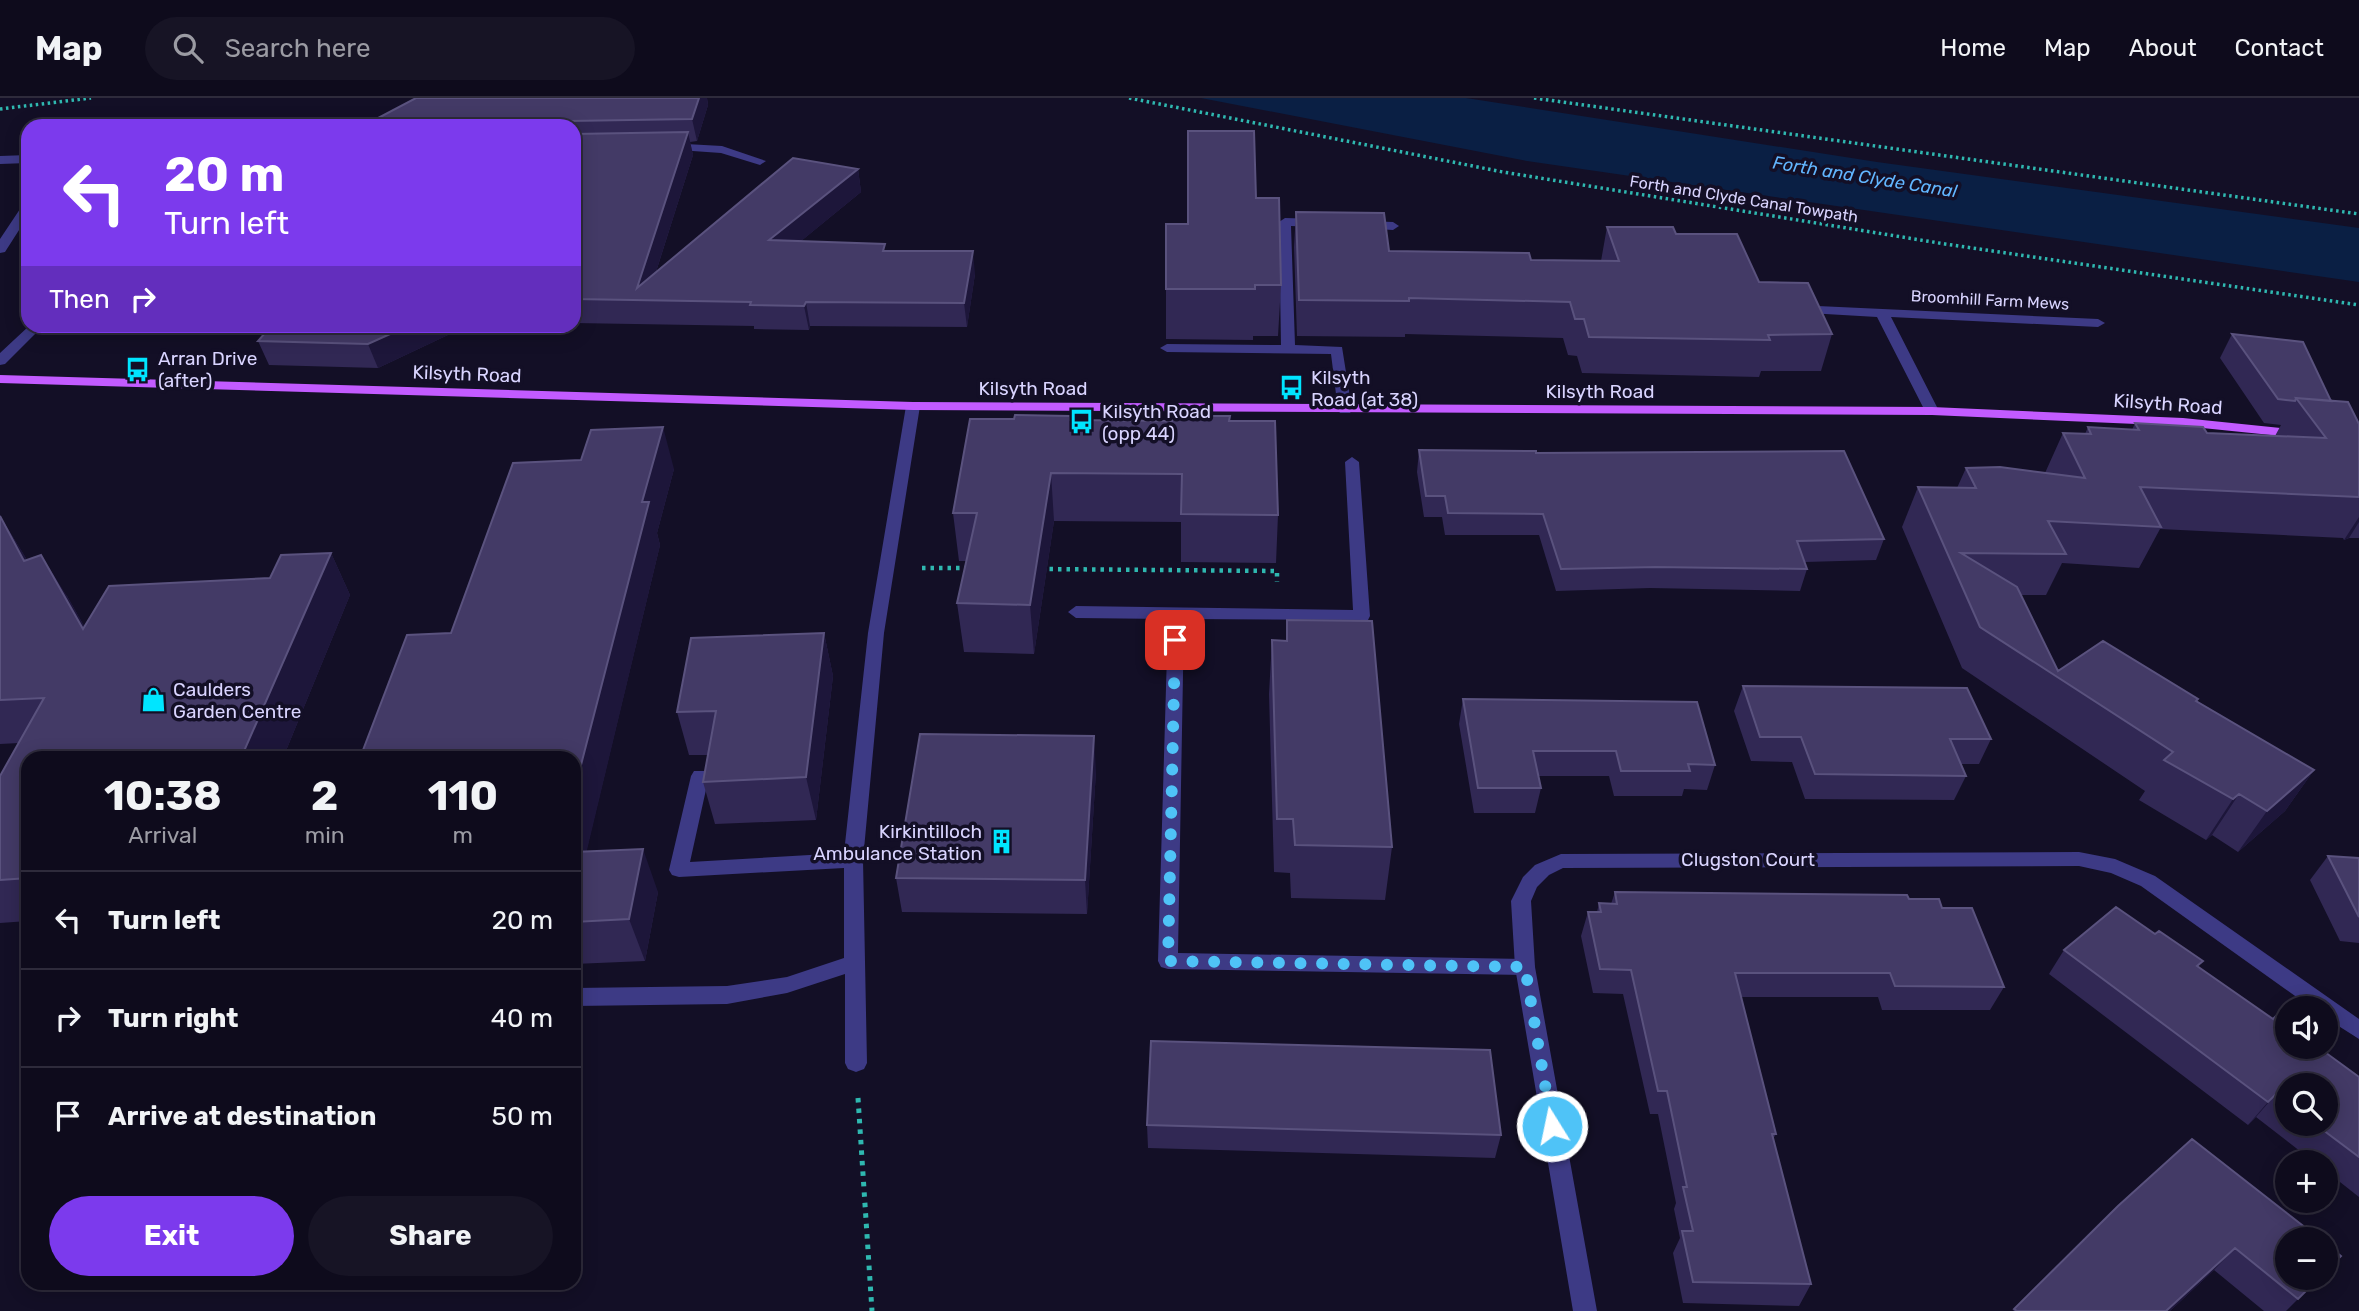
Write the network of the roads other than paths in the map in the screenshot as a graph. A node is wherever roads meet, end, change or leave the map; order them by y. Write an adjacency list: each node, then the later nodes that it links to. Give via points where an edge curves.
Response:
1 (653, 148): 4 (street, via 722,150)
2 (21, 159): 3 (street)
3 (0, 160)
4 (760, 161)
5 (21, 217): 7 (street)
6 (1393, 226): 13 (street, via 1285,222)
7 (0, 249)
8 (1785, 308): 9 (street, Broomhill Farm Mews)
9 (1881, 312): 10 (street, Broomhill Farm Mews); 18 (street)
10 (2098, 323)
11 (29, 333): 14 (street)
12 (1167, 348): 13 (street)
13 (1289, 349): 17 (street, via 1337,349)
14 (0, 361)
15 (0, 379): 16 (main road, Kilsyth Road)
16 (913, 406): 17 (main road, Kilsyth Road); 24 (street, via 876,633)
17 (1345, 410): 18 (main road, Kilsyth Road)
18 (1932, 411): 19 (main road, Kilsyth Road, via 2183,422)
19 (2318, 435)
20 (1352, 462): 22 (street, via 1362,616)
21 (1076, 612): 22 (street)
22 (1176, 614): 26 (street, via 1168,961)
23 (701, 776): 24 (street, via 679,870)
24 (853, 860): 25 (street)
25 (854, 962): 27 (street, via 787,985 727,995); 29 (street)
26 (1525, 967): 28 (street, Clugston Court, via 1521,901 1542,870 1562,861 2079,859 2115,866 2148,881); 30 (street, Clugston Court)
27 (581, 997)
28 (2359, 1030)
29 (856, 1063)
30 (1585, 1311)

